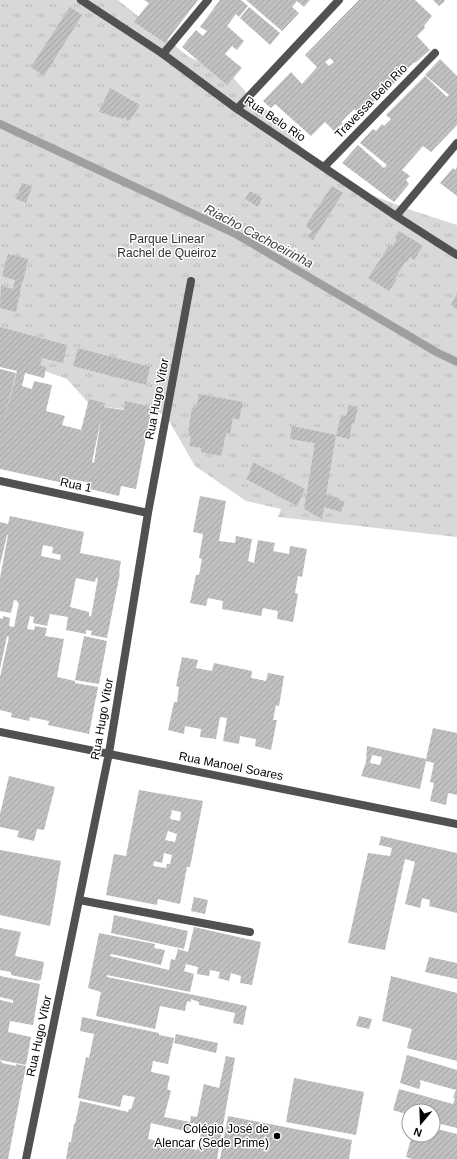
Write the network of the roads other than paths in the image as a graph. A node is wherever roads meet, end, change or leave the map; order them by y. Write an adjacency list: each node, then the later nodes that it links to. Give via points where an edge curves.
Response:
1 (81, 0): 5 (street, Rua Belo Rio)
2 (208, 0): 5 (street)
3 (339, 0): 6 (street)
4 (435, 53): 8 (street, Travessa Belo Rio)
5 (163, 54): 6 (street, Rua Belo Rio)
6 (237, 109): 8 (street, Rua Belo Rio)
7 (457, 143): 9 (street)
8 (324, 167): 9 (street, Rua Belo Rio)
9 (396, 216): 10 (street, Rua Belo Rio)
10 (457, 255)
11 (191, 281): 13 (street, Rua Hugo Vítor)
12 (0, 481): 13 (street, Rua 1)
13 (148, 513): 15 (street, Rua Hugo Vítor)
14 (0, 732): 15 (street, Rua Manoel Soares)
15 (109, 754): 16 (street, Rua Manoel Soares); 17 (street, Rua Hugo Vítor)
16 (457, 824)
17 (79, 900): 18 (street); 19 (street, Rua Hugo Vítor)
18 (250, 932)
19 (26, 1159)

